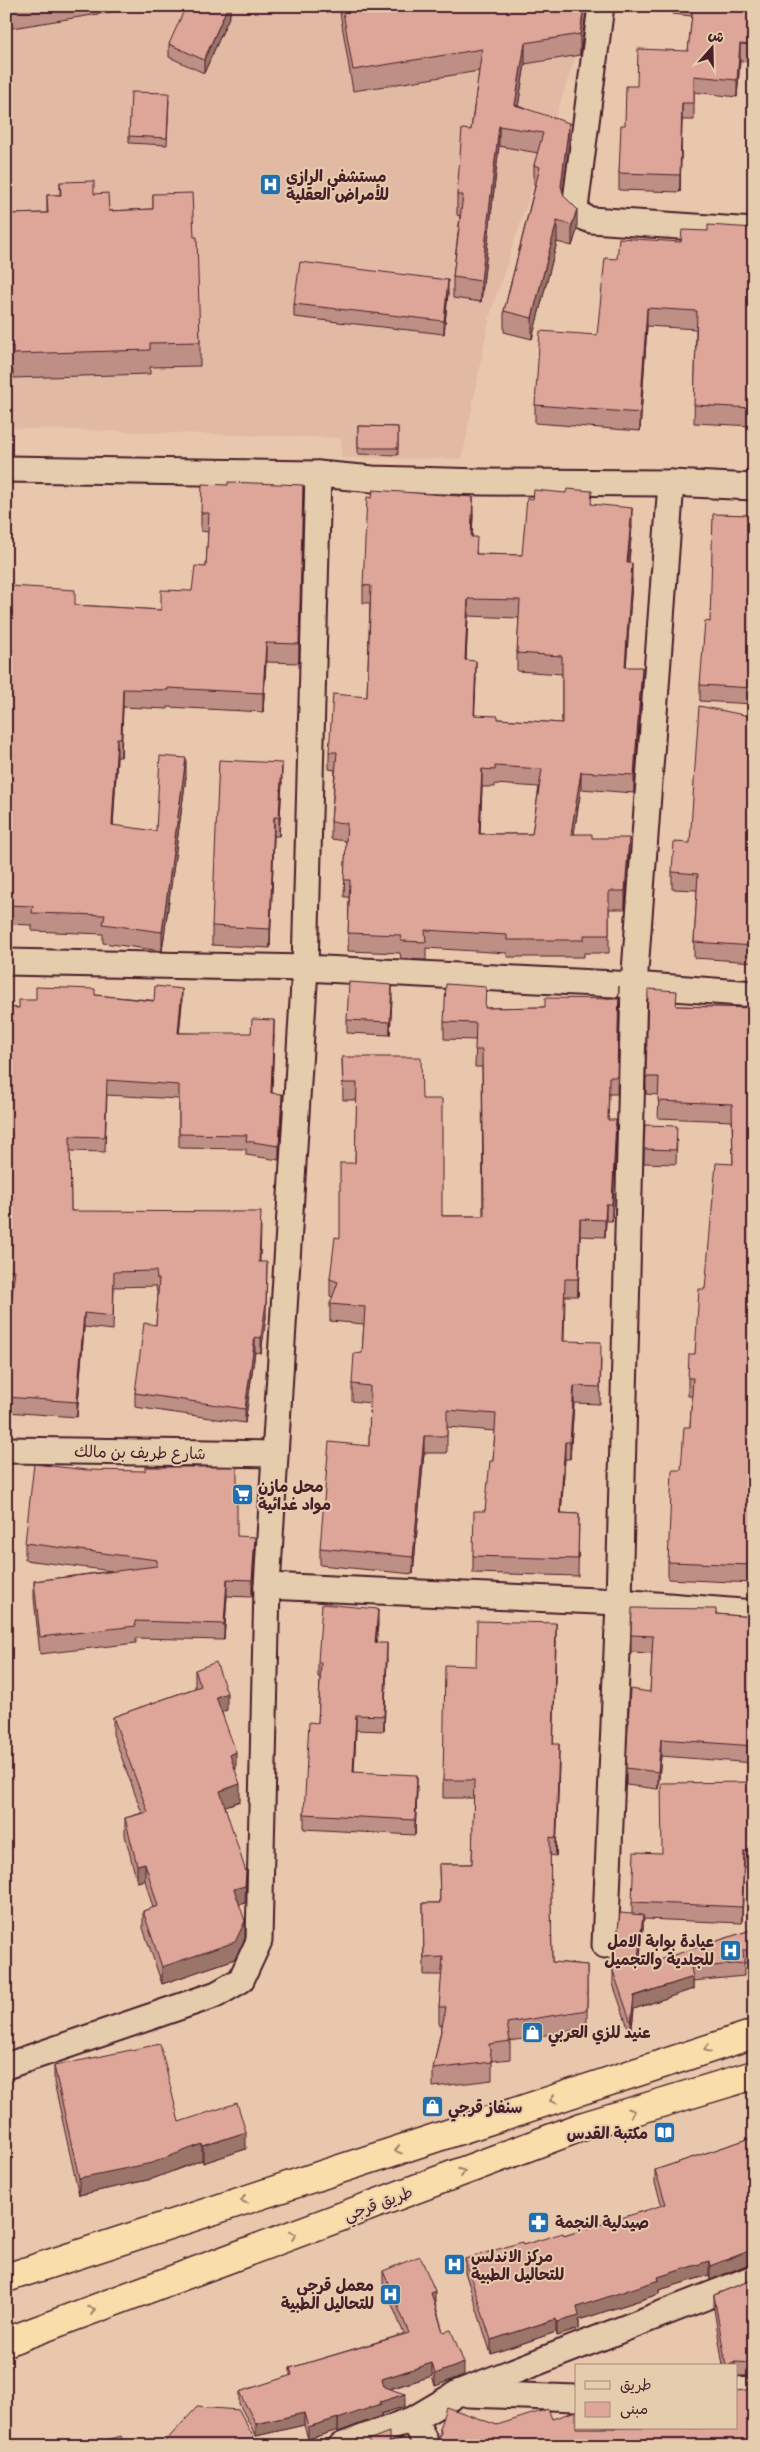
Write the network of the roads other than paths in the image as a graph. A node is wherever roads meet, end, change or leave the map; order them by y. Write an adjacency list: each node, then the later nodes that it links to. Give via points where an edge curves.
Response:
1 (601, 6): 2 (street, via 575,208 581,216 591,220)
2 (754, 231)
3 (6, 469): 4 (street)
4 (318, 474): 5 (street, via 483,482); 8 (street)
5 (671, 483): 6 (street); 9 (street)
6 (754, 488)
7 (6, 962): 8 (street)
8 (305, 968): 9 (street); 12 (street)
9 (634, 985): 10 (street); 14 (street)
10 (754, 994)
11 (6, 1450): 12 (street, شارع طريف بن مالك)
12 (274, 1454): 13 (street)
13 (267, 1586): 14 (street); 18 (street, via 259,1941 241,1980 216,1994)
14 (619, 1602): 15 (street); 16 (street)
15 (754, 1612)
16 (605, 1945)
17 (754, 2034): 20 (highway, one-way to 20)
18 (6, 2066)
19 (754, 2075): 22 (highway, طريق قرجي, one-way to 19, via 584,2126)
20 (6, 2278)
21 (754, 2278): 27 (street)
22 (46, 2327): 23 (highway, طريق قرجي); 24 (highway)
23 (6, 2342)
24 (6, 2355)
25 (754, 2389): 26 (street)
26 (738, 2390)
27 (458, 2393): 28 (street); 29 (street)
28 (575, 2398)
29 (414, 2419): 30 (street); 31 (street)
30 (341, 2446)
31 (427, 2446)

